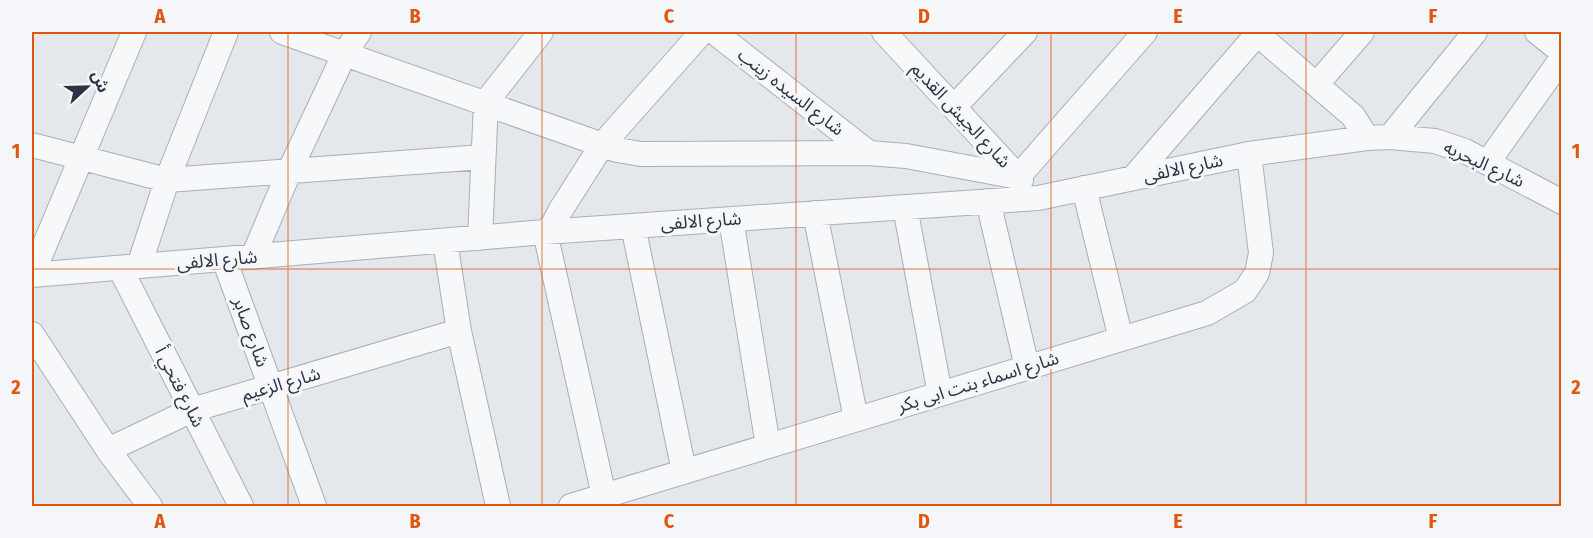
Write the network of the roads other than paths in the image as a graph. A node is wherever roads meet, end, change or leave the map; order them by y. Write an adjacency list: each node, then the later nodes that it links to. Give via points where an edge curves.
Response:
1 (134, 32): 27 (street)
2 (226, 32): 32 (street)
3 (282, 32): 16 (street)
4 (359, 32): 16 (street)
5 (541, 32): 19 (street)
6 (702, 32): 23 (street)
7 (714, 32): 24 (street, شارع السيده زينب)
8 (1025, 32): 20 (street)
9 (1145, 32): 30 (street)
10 (1257, 32): 18 (street); 31 (street)
11 (1362, 32): 18 (street)
12 (1475, 32): 21 (street)
13 (1537, 32): 15 (street)
14 (887, 33): 20 (street, شارع الجيش القديم)
15 (1562, 52)
16 (344, 55): 19 (street); 29 (street)
17 (1562, 58): 28 (street)
18 (1317, 84): 21 (street)
19 (486, 102): 23 (street); 26 (street)
20 (954, 107): 30 (street, شارع الجيش القديم)
21 (1378, 137): 25 (street, شارع الالفى); 28 (street, شارع البحريه, via 1435,141)
22 (32, 145): 27 (street)
23 (602, 145): 24 (street, via 641,154); 41 (street)
24 (869, 153): 30 (street)
25 (1249, 154): 31 (street, شارع الالفى); 50 (street, شارع اسماء بنت ابى بكر, via 1261,253 1257,273 1245,291 1207,313)
26 (483, 157): 29 (street); 42 (street)
27 (80, 159): 32 (street); 47 (street)
28 (1488, 162): 36 (street, شارع البحريه)
29 (289, 172): 32 (street); 44 (street)
30 (1018, 177): 34 (street, شارع الجيش القديم)
31 (1133, 178): 33 (street, شارع الالفى)
32 (167, 180): 46 (street)
33 (1084, 189): 34 (street, شارع الالفى); 50 (street)
34 (1038, 198): 35 (street, شارع الالفى)
35 (988, 201): 37 (street, شارع الالفى); 51 (street)
36 (1562, 202)
37 (905, 207): 38 (street, شارع الالفى); 53 (street)
38 (815, 213): 39 (street, شارع الالفى); 55 (street)
39 (731, 219): 40 (street, شارع الالفى); 56 (street)
40 (633, 226): 41 (street, شارع الالفى); 58 (street)
41 (545, 232): 42 (street, شارع الالفى); 59 (street)
42 (480, 238): 43 (street, شارع الالفى)
43 (445, 241): 44 (street, شارع الالفى); 48 (street)
44 (253, 256): 45 (street, شارع الالفى)
45 (224, 259): 46 (street, شارع الالفى); 52 (street, شارع صابر)
46 (129, 267): 47 (street, شارع الالفى); 54 (street, شارع فتحي أ)
47 (32, 275)
48 (459, 331): 52 (street, شارع الزعيم); 63 (street)
49 (32, 334): 57 (street)
50 (1121, 339): 51 (street, شارع اسماء بنت ابى بكر)
51 (1027, 367): 53 (street, شارع اسماء بنت ابى بكر)
52 (271, 387): 54 (street, شارع الزعيم); 62 (street, شارع صابر)
53 (940, 394): 55 (street, شارع اسماء بنت ابى بكر)
54 (192, 410): 57 (street, شارع الزعيم); 61 (street, شارع فتحي أ)
55 (856, 419): 56 (street, شارع اسماء بنت ابى بكر)
56 (768, 446): 58 (street, شارع اسماء بنت ابى بكر)
57 (108, 450): 60 (street)
58 (684, 471): 59 (street, شارع اسماء بنت ابى بكر)
59 (604, 496): 64 (street, شارع اسماء بنت ابى بكر)
60 (150, 507)
61 (241, 507)
62 (314, 507)
63 (498, 507)
64 (571, 507)

